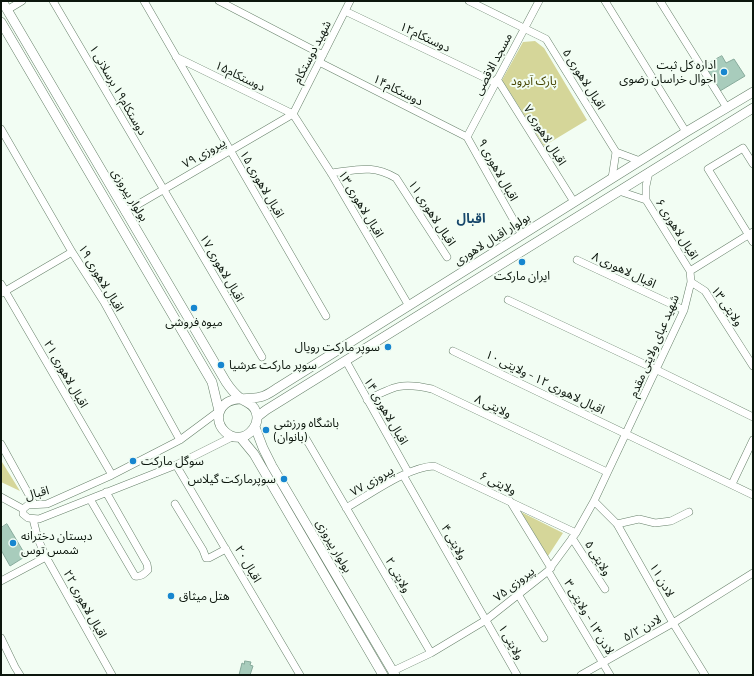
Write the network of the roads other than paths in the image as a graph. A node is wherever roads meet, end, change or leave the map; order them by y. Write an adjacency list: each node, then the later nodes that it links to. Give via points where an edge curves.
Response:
1 (2, 1): 11 (main road, بولوار پیروزی)
2 (22, 1): 11 (street)
3 (53, 1): 33 (street, دوستکام۱۹ برسلانی ۱)
4 (144, 1): 16 (street, اقبال لاهوری ۱۵)
5 (218, 1): 15 (street)
6 (350, 1): 12 (street, شهید دوستکام)
7 (469, 1): 14 (street, اقبال لاهوری ۵)
8 (539, 1): 14 (street, مسجد الاقصی)
9 (605, 1): 24 (street)
10 (660, 1): 20 (street)
11 (7, 10): 37 (main road, بولوار پیروزی)
12 (345, 11): 15 (street, شهید دوستکام); 18 (street, دوستکام۱۲)
13 (2, 25): 61 (main road, بولوار پیروزی, via 212,382)
14 (525, 28): 18 (street, مسجد الاقصی); 27 (street, اقبال لاهوری ۵, via 546,39)
15 (323, 54): 17 (street, شهید دوستکام)
16 (176, 57): 22 (street, دوستکام۱۵); 26 (street, اقبال لاهوری ۱۵)
17 (319, 62): 22 (street, شهید دوستکام); 25 (street, دوستکام۱۴)
18 (497, 81): 25 (street, مسجد الاقصی); 36 (street, اقبال لاهوری ۷)
19 (753, 92): 20 (main road, بولوار اقبال لاهوری)
20 (727, 108): 24 (main road, بولوار اقبال لاهوری)
21 (753, 108): 30 (main road)
22 (293, 114): 26 (street, پیروزی ۷۹); 31 (street, اقبال لاهوری ۱۳)
23 (1, 129): 41 (street, اقبال لاهوری ۱۹)
24 (686, 132): 28 (main road, بولوار اقبال لاهوری)
25 (467, 137): 39 (street, اقبال لاهوری ۹)
26 (230, 150): 33 (street, پیروزی ۷۹); 53 (street, اقبال لاهوری ۱۵)
27 (616, 152): 28 (street); 32 (street)
28 (640, 161): 32 (main road, بولوار اقبال لاهوری)
29 (753, 164): 38 (street, via 743,148 708,169)
30 (649, 172): 34 (main road); 35 (street)
31 (331, 173): 42 (street, اقبال لاهوری ۱۱, via 367,169 384,171 396,178); 51 (street, اقبال لاهوری ۱۳)
32 (612, 178): 36 (main road, بولوار اقبال لاهوری)
33 (163, 189): 37 (street, پیروزی ۷۹); 55 (street, اقبال لاهوری ۱۷)
34 (619, 191): 35 (street); 48 (main road)
35 (646, 200): 44 (street, اقبال لاهوری ۶)
36 (574, 202): 39 (main road, بولوار اقبال لاهوری)
37 (125, 212): 59 (main road, بولوار پیروزی, via 226,382)
38 (751, 234): 40 (street); 44 (street)
39 (522, 235): 45 (main road, بولوار اقبال لاهوری)
40 (753, 242)
41 (72, 252): 49 (street); 68 (street, اقبال لاهوری ۱۹, via 104,302)
42 (448, 257)
43 (577, 260): 52 (street, اقبال لاهوری ۸)
44 (690, 271): 46 (street, شهید عبای ولایتی مقدم)
45 (454, 277): 48 (main road); 51 (main road, بولوار اقبال لاهوری)
46 (691, 282): 52 (street, شهید عبای ولایتی مقدم); 57 (street, ولایتی ۱۳, via 706,291)
47 (1, 284): 49 (street, اقبال لاهوری ۲۱)
48 (462, 288): 56 (main road)
49 (3, 293): 74 (street, اقبال لاهوری ۲۱)
50 (508, 300): 58 (street)
51 (409, 306): 59 (main road, بولوار اقبال لاهوری, via 261,397)
52 (684, 310): 58 (street, شهید عبای ولایتی مقدم)
53 (326, 316)
54 (454, 351): 66 (street, اقبال لاهوری ۱۲ - ولایتی ۱۰)
55 (262, 357)
56 (346, 361): 60 (street, اقبال لاهوری ۱۴); 63 (main road)
57 (753, 366)
58 (657, 370): 62 (street); 66 (street, شهید عبای ولایتی مقدم)
59 (241, 399): 61 (main road, via 226,402); 63 (main road, via 253,406)
60 (367, 400): 72 (street, ولایتی ۸, via 391,388 404,385 432,389); 73 (street, اقبال لاهوری ۱۴)
61 (219, 411): 67 (main road, via 220,426 225,432); 68 (street, اقبال)
62 (753, 417)
63 (257, 418): 64 (main road)
64 (255, 427): 67 (main road, via 250,433); 104 (main road, بولوار پیروزی, via 272,466)
65 (302, 432): 84 (street, ولایتی ۲)
66 (626, 434): 72 (street, شهید عبای ولایتی مقدم); 75 (street, اقبال لاهوری ۱۲ - ولایتی ۱۰)
67 (236, 437): 71 (street, اقبال); 108 (main road, بولوار پیروزی, via 254,454)
68 (180, 440): 74 (street, اقبال)
69 (753, 440): 75 (street)
70 (1, 444): 82 (street)
71 (176, 465): 76 (street, اقبال); 90 (street, اقبال ۲۰)
72 (607, 472): 81 (street, پیروزی ۷۵)
73 (406, 474): 80 (street, ولایتی ۶, via 424,466 434,466); 84 (street, پیروزی ۷۷); 97 (street, ولایتی ۴)
74 (112, 476): 82 (street, اقبال, via 47,504)
75 (732, 484): 77 (street, اقبال لاهوری ۱۲ - ولایتی ۱۰)
76 (106, 492): 79 (street, اقبال); 79 (street, via 147,564 148,570 144,574 135,576)
77 (753, 495)
78 (1, 497): 85 (street)
79 (90, 499): 87 (street, اقبال)
80 (510, 501): 89 (street, ولایتی ۶); 92 (street, لادن ۱۳ - ولایتی ۳)
81 (594, 501): 88 (street, لادن ۱۱); 89 (street, پیروزی ۷۵)
82 (34, 504): 85 (street, اقبال)
83 (175, 504): 90 (street, via 206,558)
84 (346, 508): 102 (street, ولایتی ۲)
85 (23, 509): 87 (street, اقبال, via 25,517)
86 (689, 512): 88 (street, via 671,521 654,523 639,520)
87 (33, 519): 91 (street, اقبال لاهوری ۲۲)
88 (617, 524): 98 (street, لادن ۱۱)
89 (574, 535): 92 (street, پیروزی ۷۵); 95 (street, ولایتی ۵)
90 (226, 549): 107 (street, اقبال ۲۰)
91 (46, 557): 94 (street); 106 (street, اقبال لاهوری ۲۲)
92 (550, 569): 96 (street, پیروزی ۷۵); 103 (street, لادن ۱۳ - ولایتی ۳)
93 (753, 573): 98 (street, لادن ۵/۲)
94 (1, 581)
95 (605, 590)
96 (518, 594): 97 (street, پیروزی ۷۵); 100 (street)
97 (486, 620): 102 (street, پیروزی ۷۵); 109 (street, ولایتی ۱)
98 (673, 623): 103 (street, لادن ۵/۲); 112 (street, لادن ۱۱)
99 (1, 638): 101 (street)
100 (544, 638)
101 (5, 653): 105 (street)
102 (432, 653): 104 (street, پیروزی ۷۵)
103 (603, 662): 110 (street, لادن ۵/۲); 111 (street, لادن ۱۳ - ولایتی ۳)
104 (394, 673)
105 (20, 675)
106 (112, 675)
107 (300, 675)
108 (383, 675)
109 (517, 675)
110 (581, 675)
111 (610, 675)
112 (705, 675)

